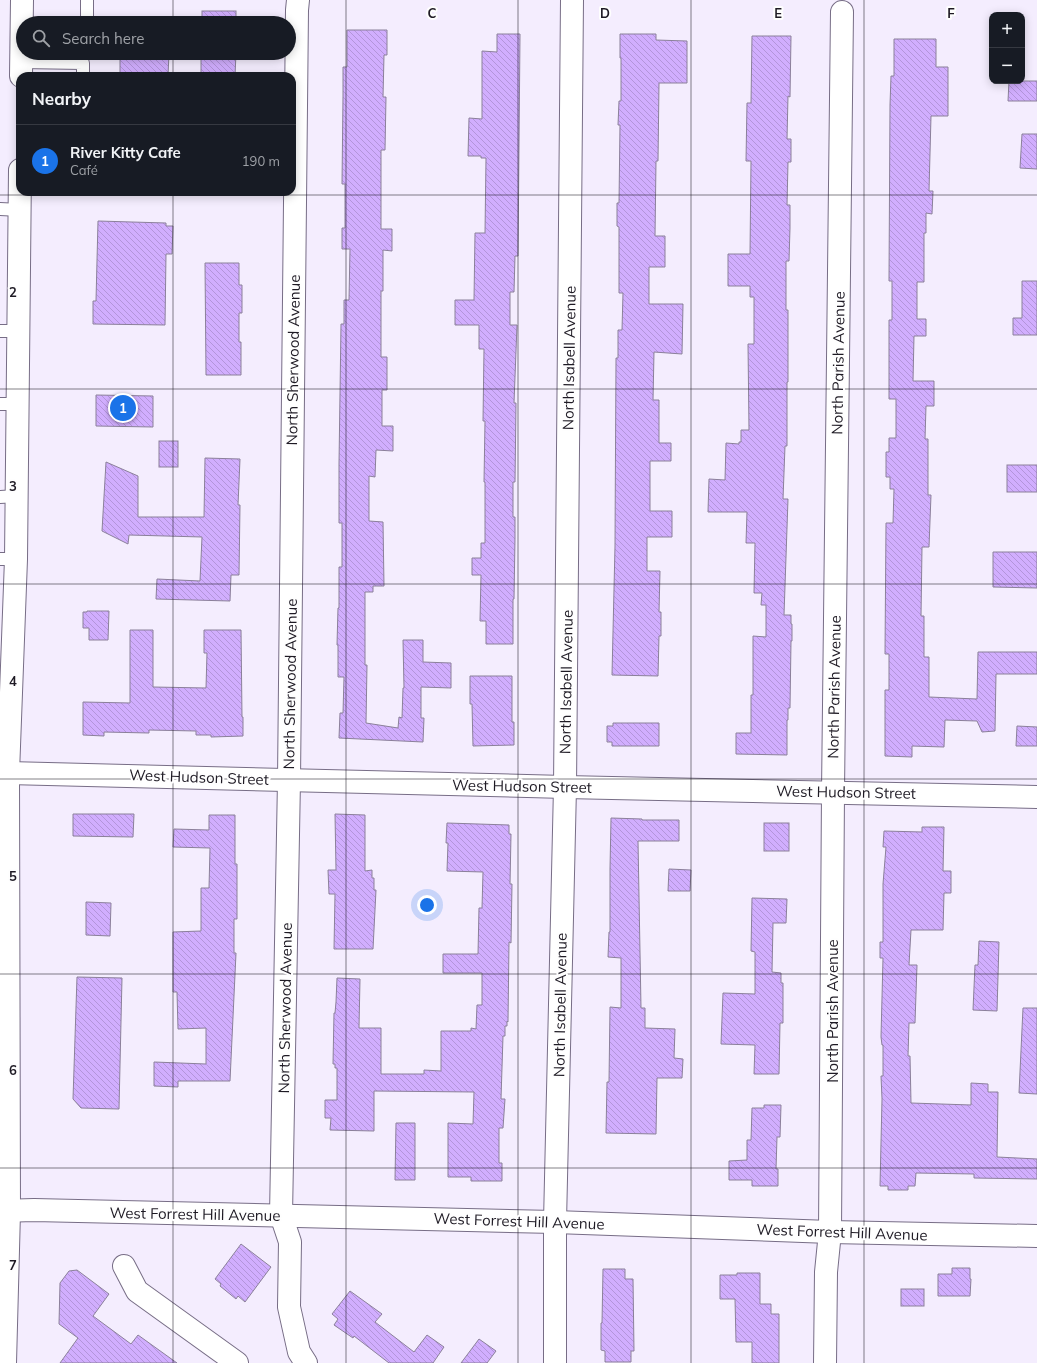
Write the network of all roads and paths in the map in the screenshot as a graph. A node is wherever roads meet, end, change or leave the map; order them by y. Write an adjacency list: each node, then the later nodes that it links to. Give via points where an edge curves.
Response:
1 (22, 0): 6 (street)
2 (87, 0): 7 (lane)
3 (298, 0): 12 (street, North Sherwood Avenue)
4 (572, 0): 22 (street, North Isabell Avenue)
5 (842, 12): 23 (street, North Parish Avenue)
6 (22, 16)
7 (87, 16)
8 (73, 60): 10 (lane)
9 (84, 60): 11 (lane)
10 (21, 69)
11 (83, 72)
12 (296, 120)
13 (16, 186): 15 (street)
14 (295, 196): 21 (street, North Sherwood Avenue)
15 (10, 210): 16 (street)
16 (9, 331): 17 (street)
17 (9, 404): 18 (street)
18 (8, 497): 19 (street)
19 (8, 559): 20 (street)
20 (4, 772): 21 (street, West Hudson Street); 25 (street)
21 (289, 780): 22 (street, West Hudson Street); 27 (street, North Sherwood Avenue)
22 (565, 787): 23 (street, West Hudson Street); 28 (street, North Isabell Avenue)
23 (833, 792): 24 (street, West Hudson Street); 29 (street, North Parish Avenue)
24 (1037, 797)
25 (4, 1005): 26 (street)
26 (5, 1212): 27 (street, West Forrest Hill Avenue, via 34,1210); 32 (street)
27 (281, 1216): 28 (street, West Forrest Hill Avenue); 34 (street, North Sherwood Avenue, via 290,1242 289,1307 300,1352)
28 (555, 1222): 29 (street, West Forrest Hill Avenue); 35 (street, North Isabell Avenue)
29 (830, 1232): 30 (street, West Forrest Hill Avenue); 36 (street, North Parish Avenue, via 826,1272)
30 (1037, 1236)
31 (124, 1266): 33 (street, via 137,1291)
32 (5, 1363)
33 (237, 1363)
34 (306, 1363)
35 (555, 1363)
36 (825, 1363)

